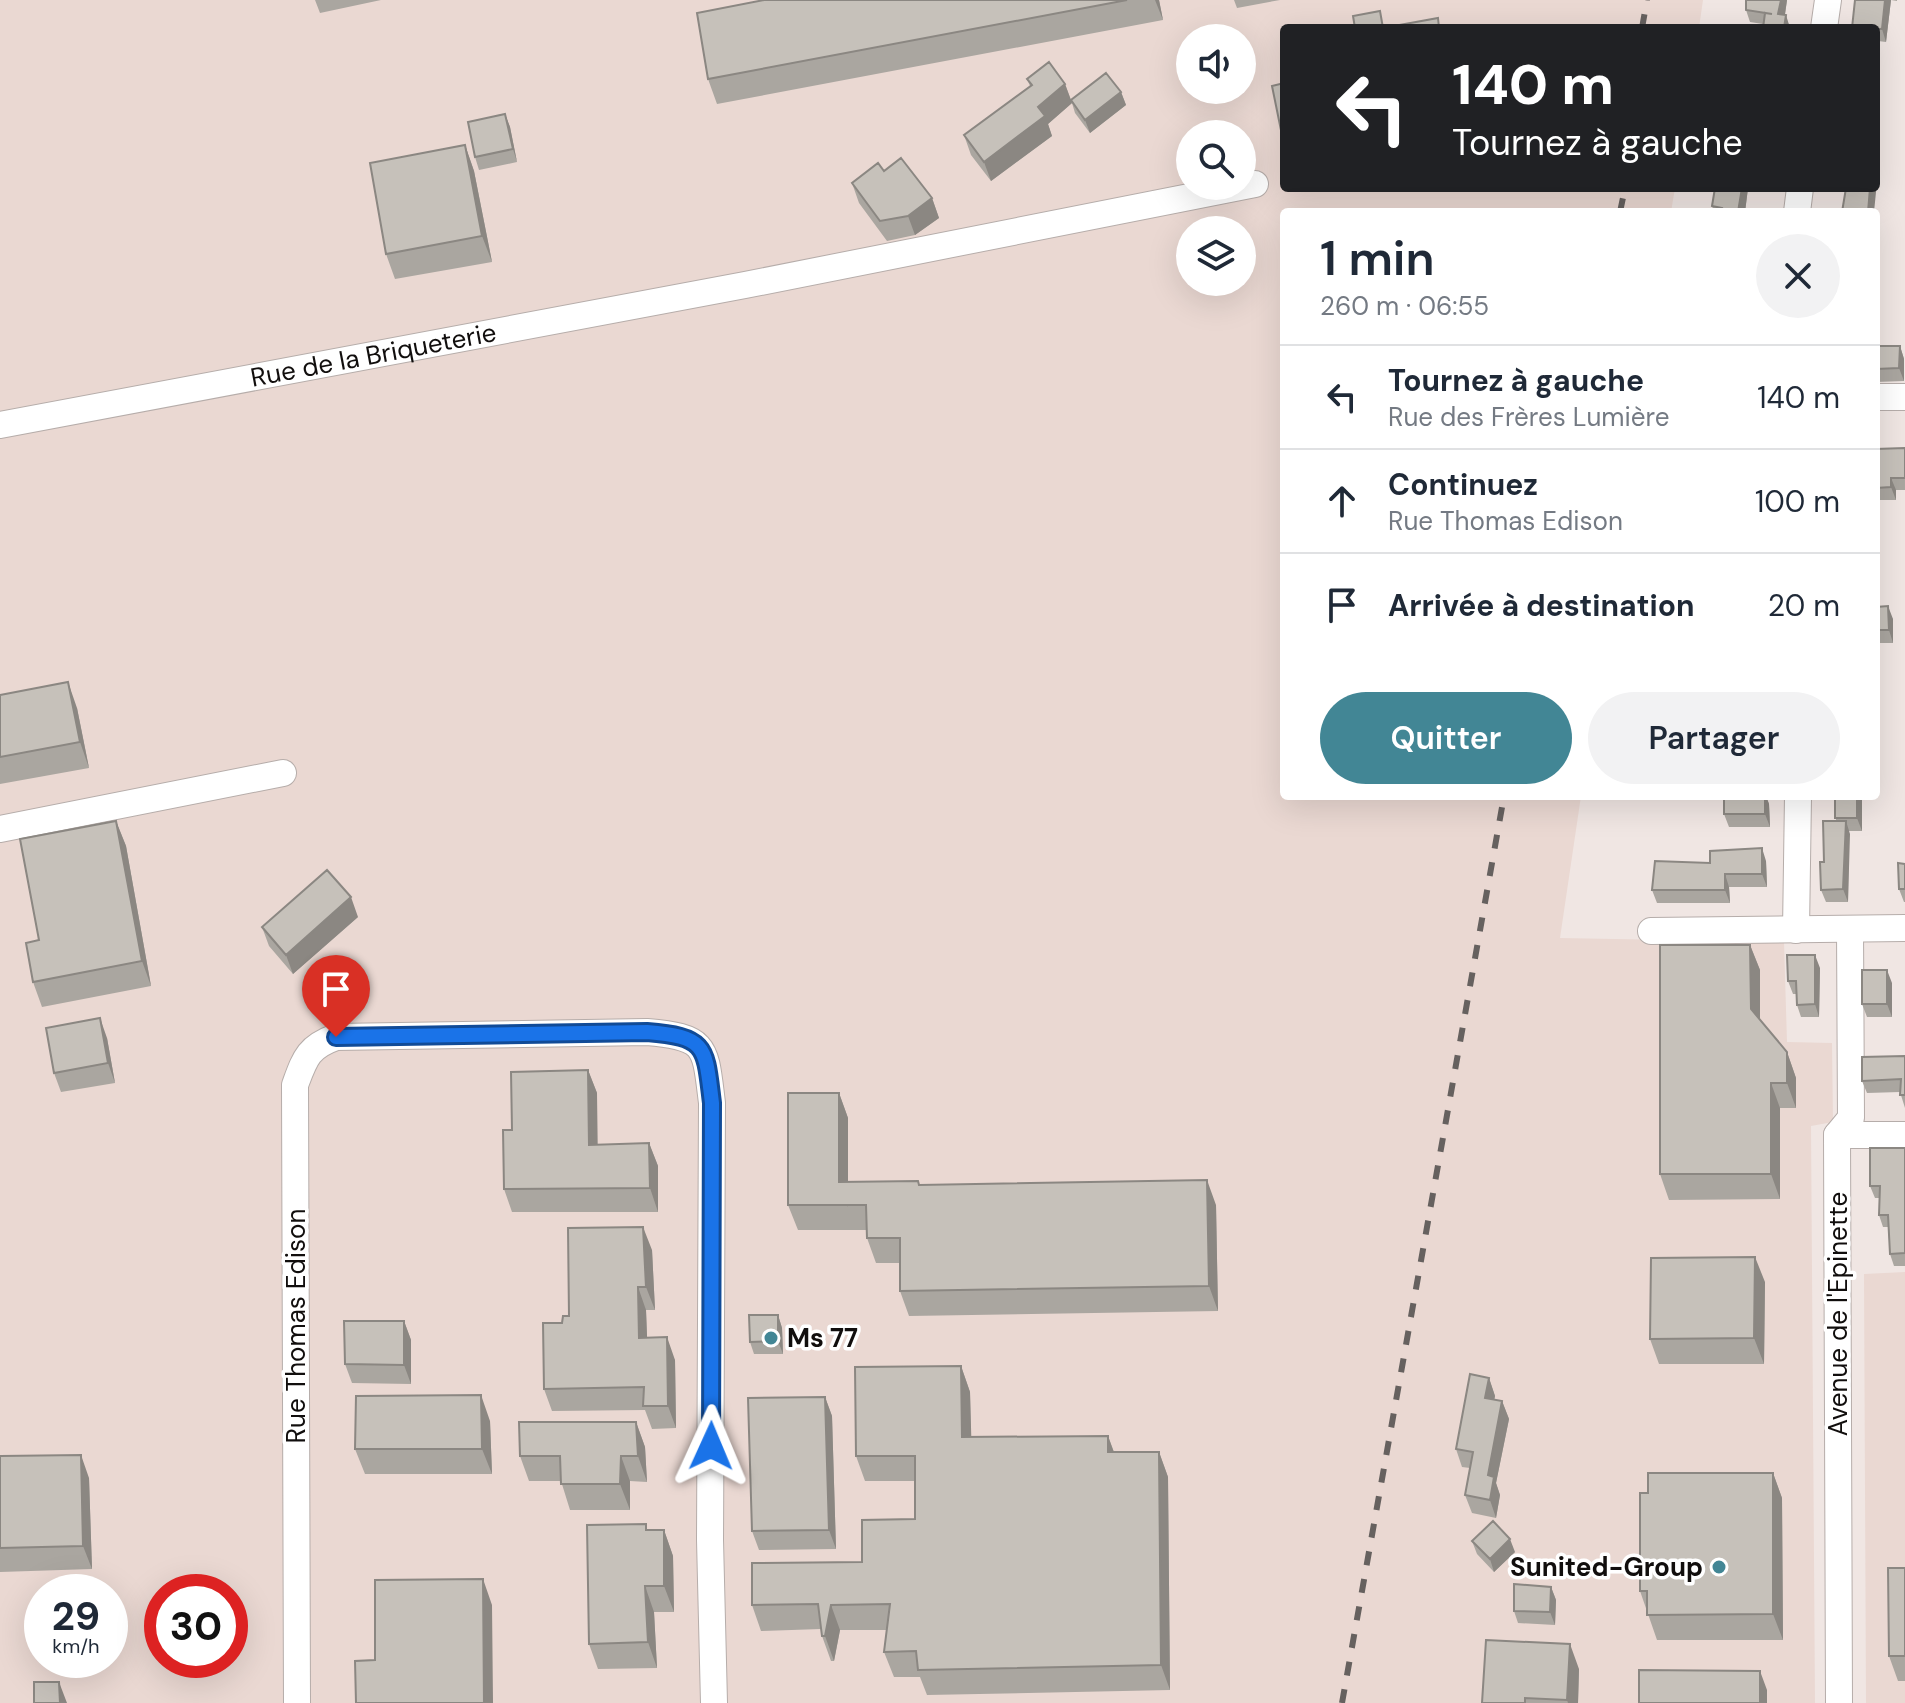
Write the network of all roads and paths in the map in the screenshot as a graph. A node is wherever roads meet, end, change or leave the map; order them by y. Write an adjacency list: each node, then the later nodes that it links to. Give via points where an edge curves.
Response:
1 (1828, 0): 2 (street)
2 (1825, 24)
3 (1176, 200): 6 (street, Rue de la Briqueterie)
4 (1880, 397): 5 (street)
5 (1905, 397)
6 (0, 425)
7 (283, 773): 9 (street)
8 (1798, 800): 12 (street)
9 (0, 829)
10 (1905, 928): 11 (street)
11 (1850, 929): 12 (street); 14 (street, Avenue de l'Epinette, via 1851,1118)
12 (1796, 930): 13 (street)
13 (1651, 931)
14 (1837, 1135): 15 (street); 18 (street, Avenue de l'Epinette)
15 (1905, 1135)
16 (297, 1703): 17 (street, Rue Thomas Edison, via 295,1085 315,1044 336,1037 405,1033 682,1035 707,1059 712,1103)
17 (714, 1703)
18 (1839, 1703)

